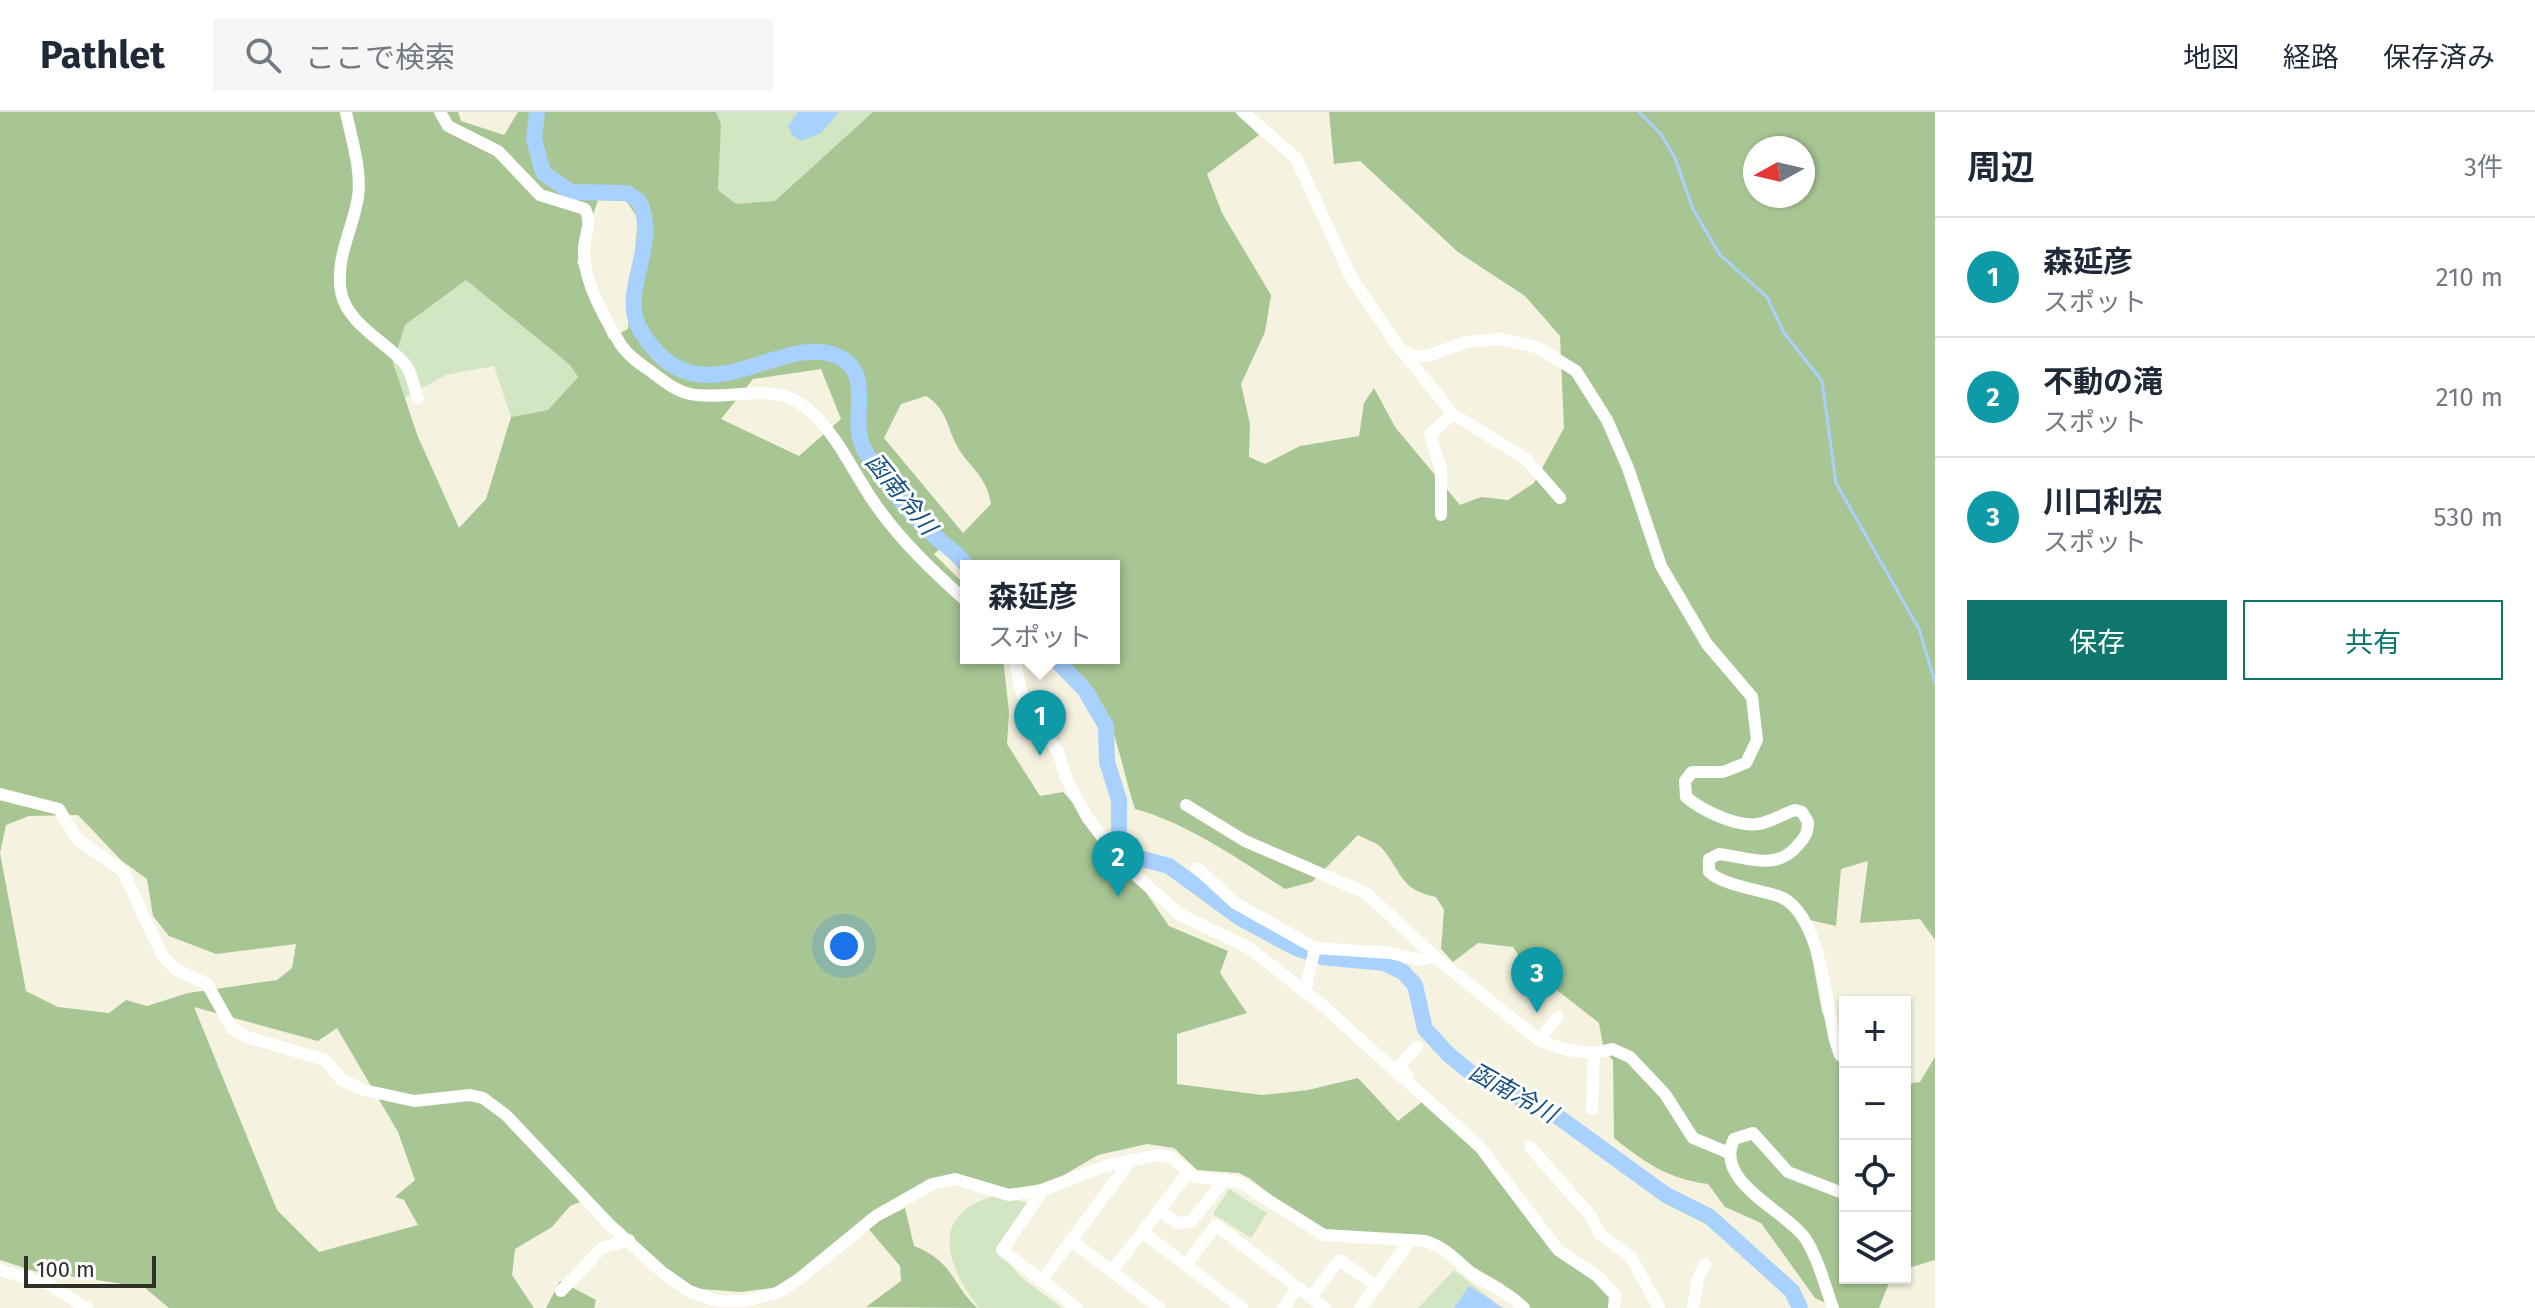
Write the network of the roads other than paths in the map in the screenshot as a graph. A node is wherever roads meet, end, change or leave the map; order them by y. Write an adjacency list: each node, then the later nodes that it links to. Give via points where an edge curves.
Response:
1 (346, 112): 5 (street, via 359,181 340,263 341,295 374,337 408,366)
2 (440, 112): 9 (street, via 448,126 498,151 540,195 585,209 590,218 586,267 623,349 676,390 759,392 804,405 831,433 899,534)
3 (1243, 112): 4 (street, via 1296,158 1351,277)
4 (1400, 349): 6 (street); 20 (street, via 1428,356 1466,342 1522,342 1565,361 1586,385 1628,468 1661,566 1707,644 1746,688 1756,711 1757,740 1746,763 1723,772 1692,772 1685,781 1686,797 1749,824 1795,810 1808,822 1802,841 1781,860 1760,862 1719,854 1709,859 1709,872 1782,897 1802,913 1811,931)
5 (418, 398)
6 (1453, 414): 7 (street, via 1526,459); 8 (street, via 1430,434 1441,469)
7 (1560, 498)
8 (1441, 515)
9 (960, 595)
10 (1016, 664): 16 (street, via 1029,712 1059,754 1087,817 1122,863 1179,914 1249,948)
11 (0, 794): 33 (street, via 59,809 77,839 123,871 167,963 207,984 232,1028 325,1060 342,1080 364,1090 414,1101 483,1098)
12 (1186, 805): 15 (street, via 1245,841 1366,893)
13 (1197, 868): 14 (street, via 1235,903)
14 (1315, 948): 15 (street, via 1421,960); 16 (street)
15 (1435, 957): 18 (street)
16 (1305, 991): 22 (street)
17 (1558, 1017): 18 (street)
18 (1539, 1040): 21 (street)
19 (1417, 1047): 22 (street, via 1399,1066 1408,1077)
20 (1839, 1052)
21 (1594, 1053): 23 (street); 25 (street, via 1612,1049 1630,1057 1665,1094 1693,1138)
22 (1406, 1083): 54 (street, via 1480,1147 1558,1250 1608,1286 1615,1295)
23 (1592, 1109)
24 (1530, 1147): 55 (street, via 1590,1215 1600,1234 1631,1257)
25 (1729, 1153): 30 (street, via 1734,1139 1753,1133 1788,1172); 57 (street, via 1747,1188 1806,1240)
26 (1131, 1160): 27 (street, via 1165,1155); 29 (street); 35 (street)
27 (1188, 1173): 28 (street, via 1205,1180); 31 (street)
28 (1225, 1179): 31 (street, via 1191,1222 1177,1223); 34 (street, via 1239,1182 1324,1235)
29 (1043, 1190): 40 (street, via 1002,1250); 45 (street, via 1009,1195 955,1179 932,1184 876,1216 777,1293)
30 (1839, 1192)
31 (1159, 1210): 32 (street)
32 (1142, 1232): 37 (street); 39 (street)
33 (629, 1240): 43 (street, via 602,1248); 45 (street, via 689,1291)
34 (1411, 1240): 41 (street); 53 (street, via 1439,1245)
35 (1072, 1241): 39 (street); 40 (street)
36 (1705, 1264): 56 (street)
37 (1186, 1265): 42 (street, via 1216,1225); 49 (street)
38 (0, 1270): 47 (street, via 50,1285)
39 (1112, 1271): 46 (street)
40 (1041, 1281): 48 (street)
41 (1377, 1286): 44 (street, via 1339,1260); 52 (street)
42 (1298, 1287): 44 (street); 50 (street)
43 (561, 1291)
44 (1311, 1297): 51 (street)
45 (733, 1305)
46 (1153, 1306)
47 (87, 1308)
48 (1077, 1308)
49 (1242, 1308)
50 (1283, 1308)
51 (1325, 1308)
52 (1360, 1308)
53 (1524, 1308)
54 (1614, 1308)
55 (1659, 1308)
56 (1693, 1308)
57 (1833, 1308)

